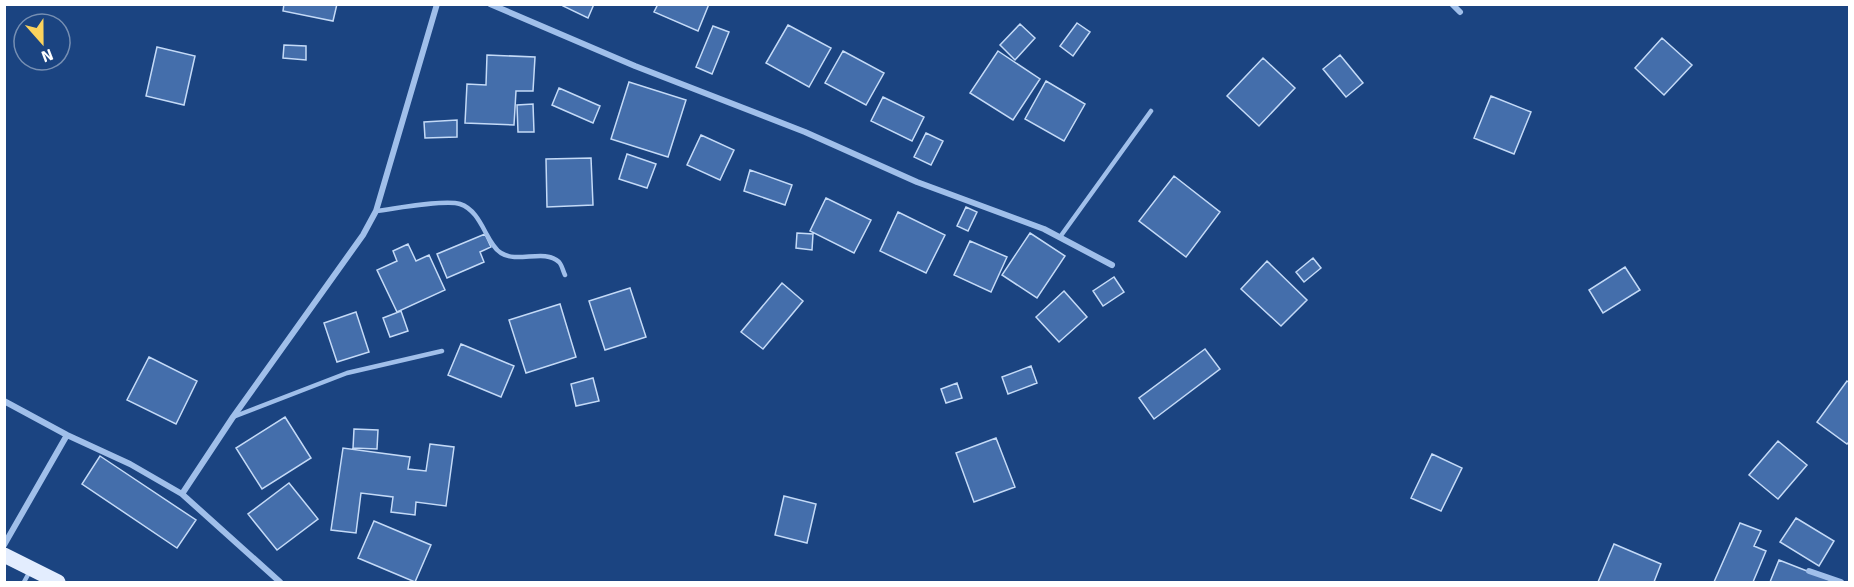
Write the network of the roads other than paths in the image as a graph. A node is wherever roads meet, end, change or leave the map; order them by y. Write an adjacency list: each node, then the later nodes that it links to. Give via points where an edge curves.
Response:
1 (437, 4): 6 (street)
2 (490, 4): 7 (street, via 805,132 917,182)
3 (1452, 4): 4 (street)
4 (1460, 12)
5 (1151, 111): 7 (lane)
6 (376, 211): 9 (lane, via 461,204 474,214 499,252 511,258 549,256 560,263); 12 (street, via 363,235)
7 (1060, 237): 8 (street)
8 (1112, 265)
9 (565, 275)
10 (442, 351): 12 (lane, via 347,372)
11 (4, 401): 13 (street)
12 (233, 417): 14 (street)
13 (68, 435): 14 (street); 15 (street)
14 (182, 494): 20 (street)
15 (4, 545)
16 (4, 555): 18 (main road)
17 (1809, 571): 21 (street)
18 (28, 576): 19 (main road)
19 (58, 582)
20 (280, 582)
21 (1841, 582)

